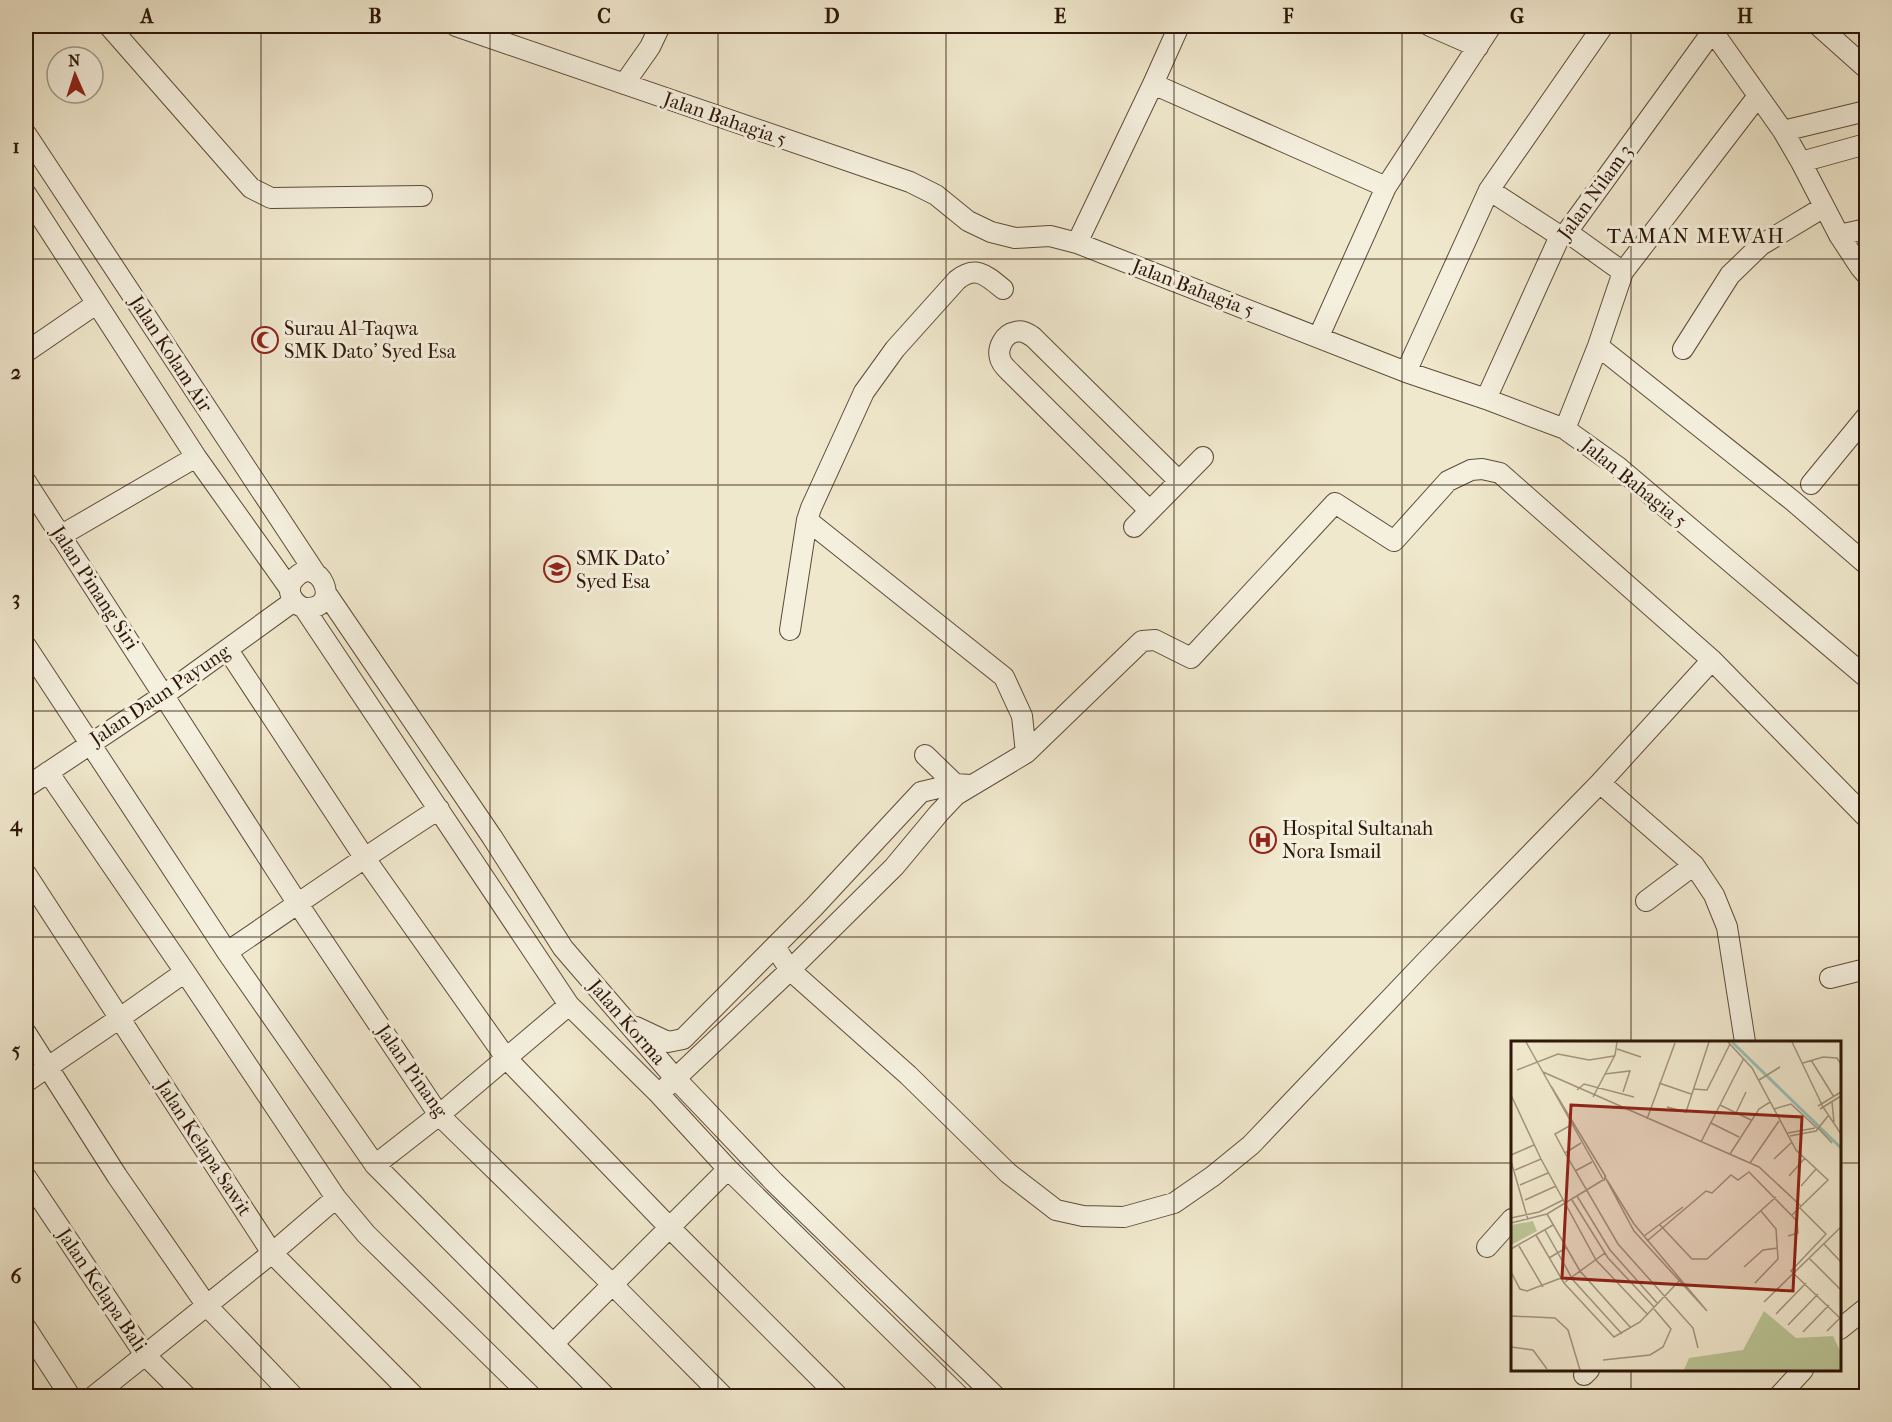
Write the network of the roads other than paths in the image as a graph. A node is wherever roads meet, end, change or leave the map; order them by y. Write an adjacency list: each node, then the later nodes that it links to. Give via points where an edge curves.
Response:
1 (109, 26): 23 (street, via 251,188 272,198)
2 (456, 26): 12 (street, Jalan Bahagia 5)
3 (660, 26): 12 (street)
4 (1179, 26): 13 (street)
5 (1430, 26): 10 (street)
6 (1491, 26): 10 (street)
7 (1604, 26): 21 (street)
8 (1819, 26): 11 (street)
9 (1711, 29): 14 (street); 26 (street, Jalan Nilam 3)
10 (1478, 47): 20 (street)
11 (1866, 69)
12 (624, 84): 28 (street, Jalan Bahagia 5, via 910,182 991,232 1015,238 1050,236)
13 (1153, 84): 20 (street); 28 (street)
14 (1758, 96): 16 (street); 29 (street)
15 (1866, 111): 16 (street)
16 (1783, 131): 19 (street)
17 (26, 134): 51 (street, Jalan Kolam Air)
18 (1866, 144): 19 (street)
19 (1801, 162): 24 (street)
20 (1386, 188): 33 (street)
21 (1489, 190): 26 (street); 37 (street)
22 (26, 194): 32 (street, Jalan Kolam Air)
23 (422, 196)
24 (1824, 207): 27 (street); 35 (street, via 1761,245 1730,275)
25 (1866, 229): 27 (street)
26 (1563, 234): 29 (street); 38 (street, Jalan Nilam 3)
27 (1839, 235): 30 (street)
28 (1077, 243): 33 (street, Jalan Bahagia 5)
29 (1623, 272): 34 (street)
30 (1866, 274)
31 (1003, 289): 47 (street, via 979,272 966,273 895,349 864,392)
32 (96, 304): 36 (street); 41 (street, Jalan Kolam Air)
33 (1319, 336): 37 (street, Jalan Bahagia 5)
34 (1599, 346): 40 (street); 50 (street)
35 (1683, 349)
36 (26, 352)
37 (1406, 372): 38 (street, Jalan Bahagia 5)
38 (1486, 399): 40 (street, Jalan Bahagia 5)
39 (1866, 417): 45 (street)
40 (1565, 429): 58 (street, Jalan Bahagia 5, via 1618,467)
41 (196, 457): 49 (street); 53 (street, Jalan Kolam Air)
42 (1203, 457): 43 (street)
43 (1179, 481): 46 (street); 46 (street, via 1033,337 1023,331 1013,332 1003,340 998,350 1000,361)
44 (26, 482): 49 (street, Jalan Pinang Siri)
45 (1811, 484)
46 (1150, 511): 48 (street)
47 (807, 520): 54 (street); 61 (street, via 1004,677 1022,716)
48 (1134, 527)
49 (60, 536): 59 (street, Jalan Pinang Siri)
50 (1866, 564)
51 (316, 574): 52 (street, via 324,582); 53 (street, via 299,574 291,583)
52 (326, 593): 53 (street, via 321,603 310,608); 84 (street, Jalan Korma, via 492,837 562,948)
53 (296, 600): 56 (street, Jalan Daun Payung); 68 (street, Jalan Korma)
54 (790, 630)
55 (26, 646): 60 (street)
56 (228, 650): 59 (street, Jalan Daun Payung); 69 (street)
57 (1712, 660): 61 (street, via 1500,473 1472,470 1448,481 1394,542 1335,503 1191,658 1155,640 1142,641); 64 (street); 67 (street)
58 (1866, 676)
59 (164, 695): 60 (street, Jalan Daun Payung); 73 (street, Jalan Pinang)
60 (89, 744): 63 (street, Jalan Daun Payung); 77 (street)
61 (1026, 753): 66 (street)
62 (925, 755): 66 (street)
63 (48, 772): 65 (street, Jalan Daun Payung); 80 (street)
64 (1600, 783): 70 (street); 79 (street, via 1251,1145 1174,1203 1124,1217 1083,1216 1056,1210 1033,1194)
65 (26, 787)
66 (962, 788): 74 (street, via 921,792); 75 (street, via 894,867)
67 (1863, 805)
68 (439, 809): 69 (street); 82 (street, Jalan Korma)
69 (364, 857): 73 (street); 87 (street)
70 (1694, 865): 72 (street); 86 (street, via 1714,895 1727,927)
71 (26, 874): 83 (street, Jalan Kelapa Sawit)
72 (1646, 901)
73 (298, 904): 77 (street); 92 (street, Jalan Pinang)
74 (805, 915): 75 (street); 76 (street)
75 (823, 936): 79 (street)
76 (775, 947): 79 (street); 84 (street, via 683,1039 668,1042)
77 (227, 952): 93 (street)
78 (1866, 969): 81 (street)
79 (790, 970): 89 (street)
80 (185, 972): 83 (street); 96 (street)
81 (1830, 978)
82 (569, 1005): 87 (street); 91 (street, Jalan Korma)
83 (120, 1018): 88 (street); 100 (street, Jalan Kelapa Sawit)
84 (630, 1024): 89 (street, Jalan Korma)
85 (26, 1033): 88 (street)
86 (1745, 1041)
87 (506, 1058): 92 (street); 98 (street)
88 (47, 1066): 90 (street); 102 (street)
89 (675, 1078): 91 (street); 109 (street, Jalan Korma, via 774,1182)
90 (26, 1082)
91 (658, 1094): 94 (street, Jalan Korma)
92 (440, 1115): 93 (street); 101 (street, Jalan Pinang)
93 (375, 1165): 106 (street)
94 (728, 1169): 98 (street); 110 (street, Jalan Korma)
95 (26, 1177): 107 (street, Jalan Kelapa Bali)
96 (336, 1198): 100 (street); 116 (street, via 366,1234)
97 (1511, 1220): 99 (street)
98 (669, 1227): 101 (street); 119 (street)
99 (1487, 1247)
100 (272, 1253): 102 (street); 115 (street, Jalan Kelapa Sawit)
101 (613, 1285): 106 (street); 118 (street, Jalan Pinang)
102 (207, 1306): 107 (street); 114 (street)
103 (1866, 1308): 104 (street)
104 (1841, 1327)
105 (26, 1328): 111 (street)
106 (553, 1344): 117 (street)
107 (145, 1355): 112 (street); 113 (street, Jalan Kelapa Bali)
108 (1802, 1371): 121 (street)
109 (972, 1374): 110 (street); 120 (street, Jalan Korma)
110 (955, 1395)
111 (70, 1396)
112 (94, 1396)
113 (186, 1396)
114 (293, 1396)
115 (414, 1396)
116 (531, 1396)
117 (605, 1396)
118 (723, 1396)
119 (838, 1396)
120 (995, 1396)
121 (1779, 1396)

